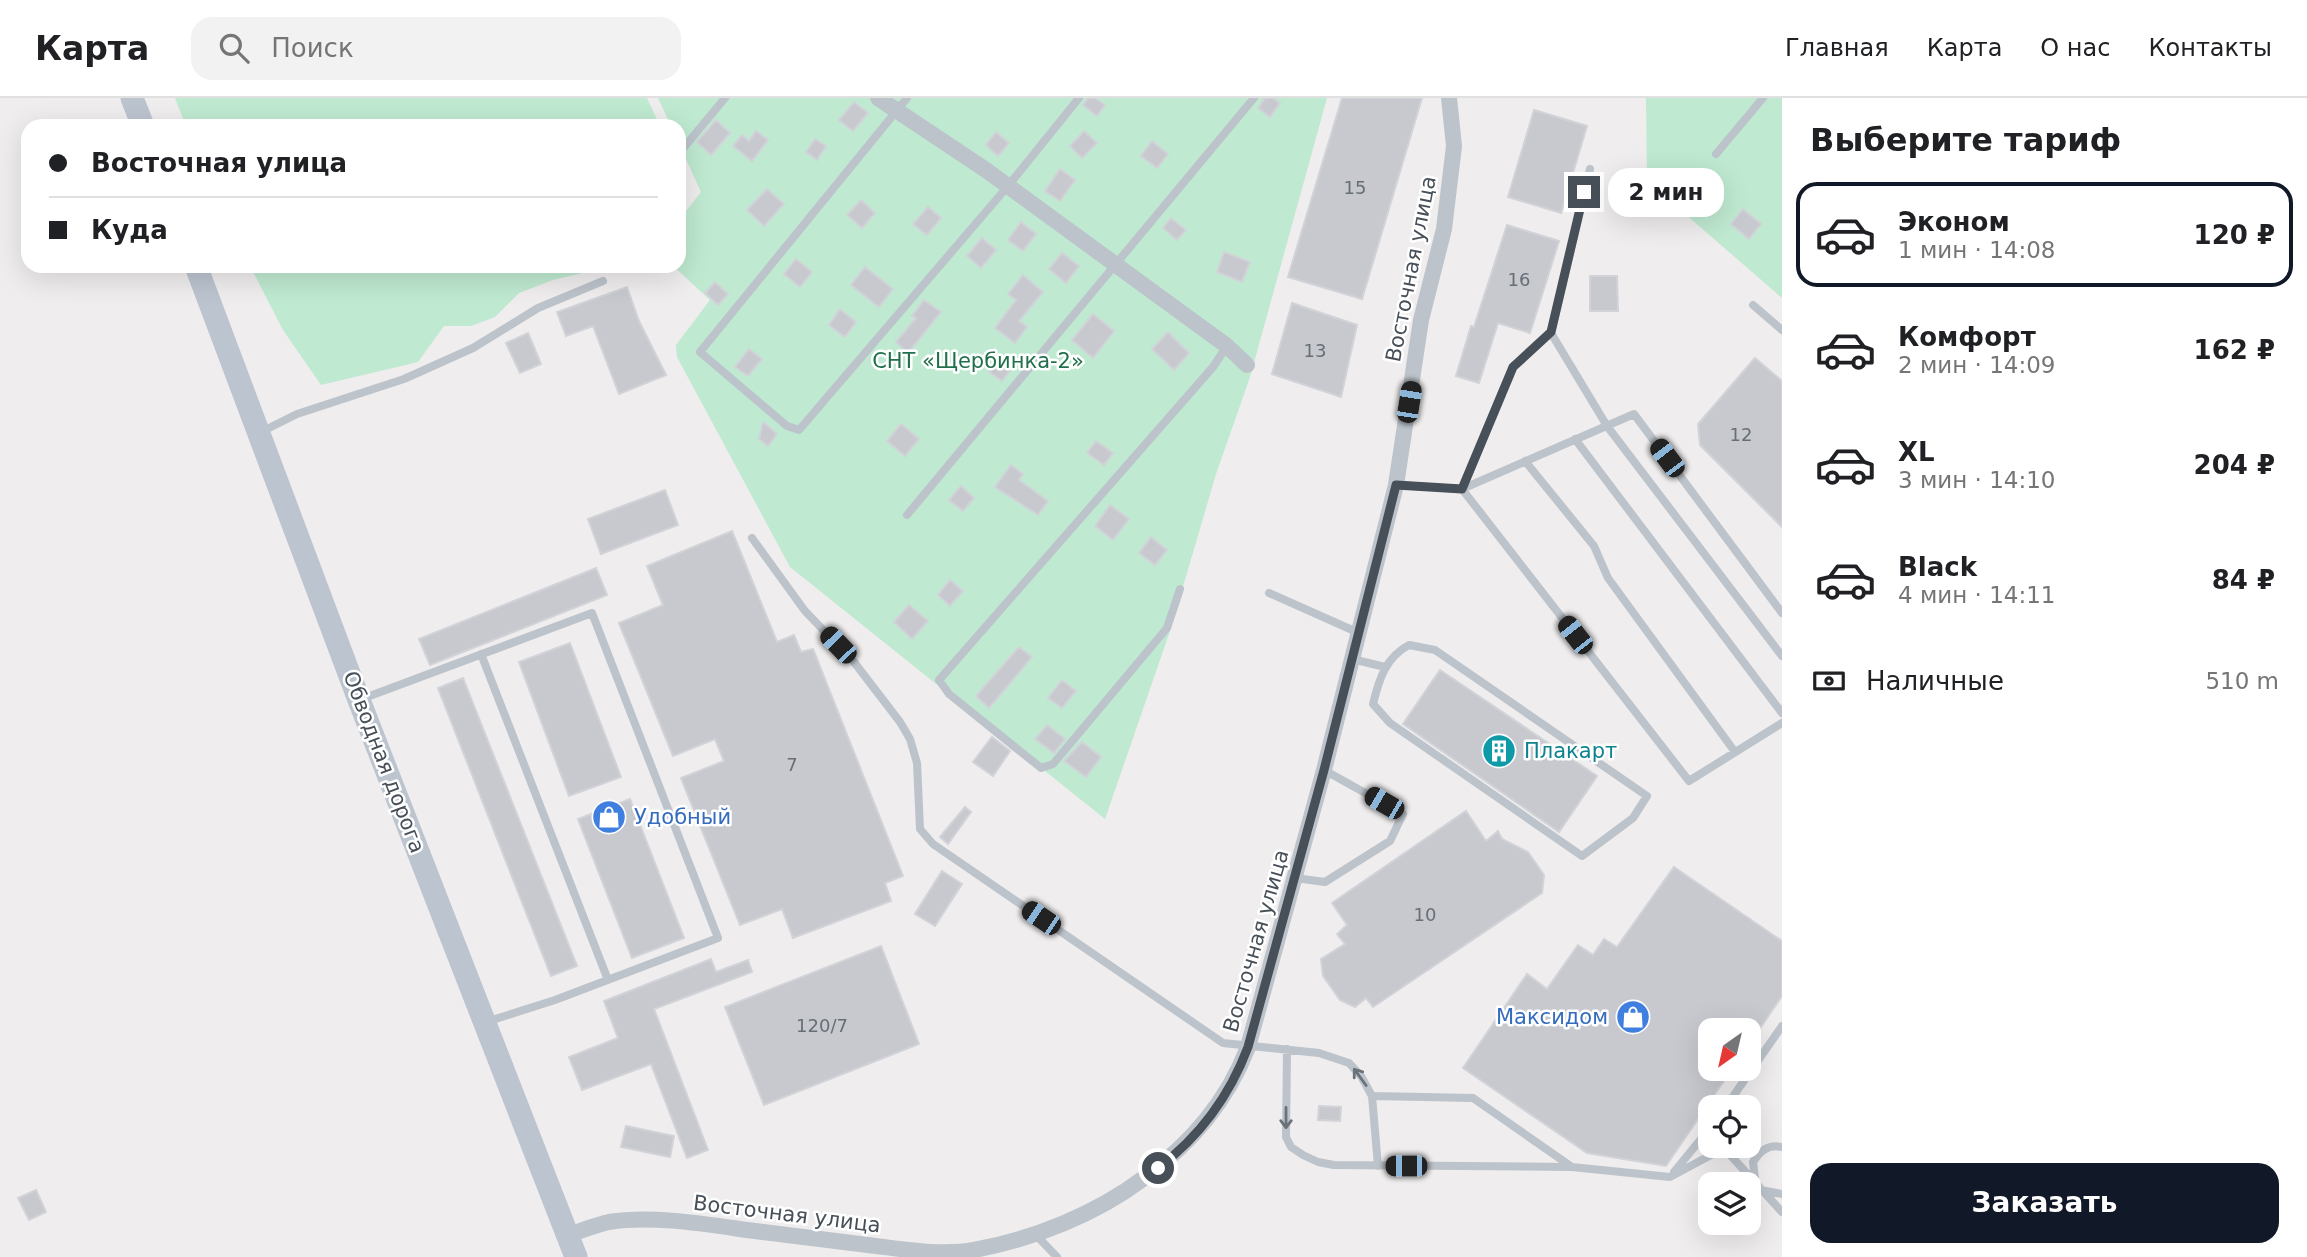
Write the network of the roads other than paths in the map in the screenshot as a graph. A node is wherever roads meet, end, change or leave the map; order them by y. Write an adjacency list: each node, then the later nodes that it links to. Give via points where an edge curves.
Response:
1 (132, 98): 9 (main road)
2 (725, 98): 10 (lane)
3 (878, 98): 8 (street)
4 (1079, 98): 13 (lane)
5 (1254, 98): 14 (lane)
6 (1449, 98): 26 (street, Восточная улица, via 1454,146 1444,229 1421,320)
7 (1763, 98): 11 (lane)
8 (902, 104): 13 (street); 13 (lane, via 700,352 788,426 799,430)
9 (140, 119)
10 (686, 145)
11 (1716, 154)
12 (1590, 169): 19 (lane)
13 (1008, 186): 14 (street)
14 (1115, 264): 20 (street); 28 (lane)
15 (199, 273): 23 (main road, Обводная дорога)
16 (603, 281): 23 (lane, via 538,308 473,348 404,379 297,414)
17 (1754, 304): 18 (lane)
18 (1782, 330)
19 (1551, 332): 22 (lane); 27 (lane, via 1513,367)
20 (1227, 346): 21 (street); 30 (lane, via 939,680 949,694 1041,768 1053,764 1167,628)
21 (1247, 365)
22 (1607, 426): 24 (lane); 32 (lane, via 1634,414); 35 (lane)
23 (260, 432): 38 (main road, Обводная дорога)
24 (1575, 439): 25 (lane); 39 (lane)
25 (1525, 461): 27 (lane); 41 (lane, via 1594,546 1608,578)
26 (1396, 485): 27 (lane); 33 (street, Восточная улица)
27 (1462, 489): 41 (lane, via 1689,781)
28 (907, 515)
29 (752, 538): 47 (lane, via 805,611 854,662 900,722 917,763 920,829 933,844 1223,1043)
30 (1180, 589)
31 (1269, 593): 33 (lane)
32 (1782, 613)
33 (1359, 633): 36 (street, Восточная улица)
34 (481, 654): 38 (lane); 44 (lane); 44 (lane, via 592,613 718,938)
35 (1782, 656)
36 (1352, 659): 37 (lane); 42 (street, Восточная улица)
37 (1385, 667): 37 (lane, via 1395,652 1409,645 1435,650 1647,796 1633,818 1583,856 1390,723 1373,704)
38 (359, 700): 45 (main road, Обводная дорога)
39 (1782, 713)
40 (1782, 723): 41 (lane)
41 (1735, 752)
42 (1324, 770): 43 (street, Восточная улица); 43 (lane, via 1403,814 1390,841 1325,882)
43 (1295, 878): 47 (street, Восточная улица)
44 (608, 980): 45 (lane)
45 (486, 1022): 65 (main road, Обводная дорога)
46 (1782, 1026): 49 (lane)
47 (1248, 1047): 48 (lane); 64 (street, Восточная улица, via 1237,1075 1211,1115 1174,1156 1097,1209)
48 (1287, 1049): 50 (lane, one-way to 48, via 1349,1063); 55 (lane, one-way to 55, via 1286,1137 1291,1147 1318,1162)
49 (1734, 1095)
50 (1372, 1096): 55 (lane); 56 (lane, via 1473,1098)
51 (1698, 1143): 59 (lane)
52 (1782, 1147): 58 (lane, via 1773,1145 1760,1152)
53 (1704, 1158): 59 (lane)
54 (1733, 1158): 57 (lane)
55 (1378, 1166): 56 (lane)
56 (1572, 1167): 59 (lane)
57 (1747, 1172)
58 (1753, 1172)
59 (1670, 1177)
60 (1761, 1186): 62 (lane)
61 (1761, 1188): 63 (lane)
62 (1782, 1194)
63 (1782, 1212)
64 (1035, 1234): 65 (street, Восточная улица, via 974,1250 949,1251 704,1224 623,1220); 67 (lane)
65 (568, 1235): 66 (main road, Обводная дорога)
66 (576, 1257)
67 (1057, 1257)

